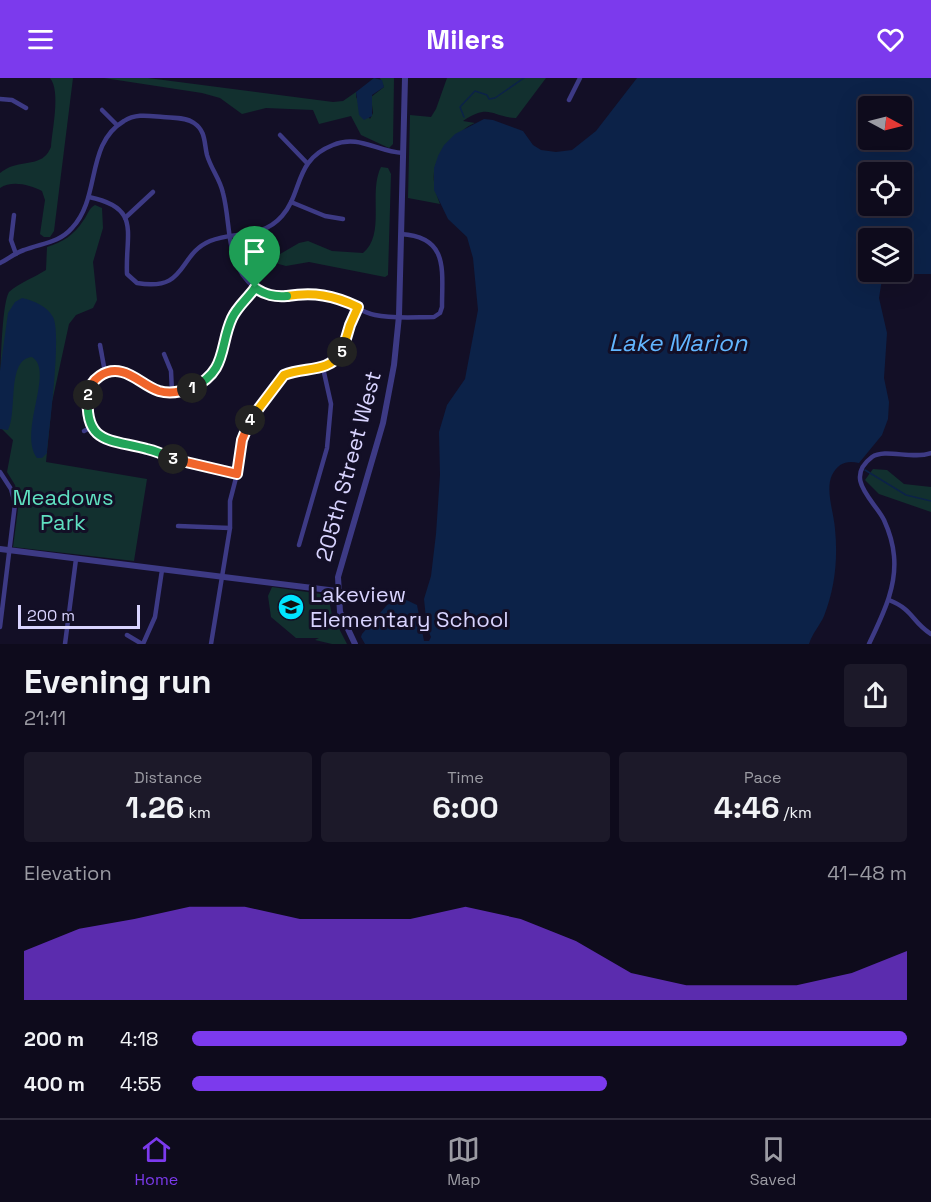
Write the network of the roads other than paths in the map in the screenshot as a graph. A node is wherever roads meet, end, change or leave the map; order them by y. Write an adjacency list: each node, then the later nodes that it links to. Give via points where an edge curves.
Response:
1 (405, 78): 9 (street, 205th Street West)
2 (580, 78): 4 (street)
3 (0, 99): 5 (street)
4 (569, 100)
5 (26, 108)
6 (102, 110): 7 (street)
7 (117, 125): 12 (street, via 100,150); 18 (street, via 140,116 186,119 199,127 223,190)
8 (280, 135): 10 (street)
9 (403, 153): 10 (street, via 347,141 323,150); 17 (street, 205th Street West)
10 (308, 164): 13 (street)
11 (153, 192): 15 (street)
12 (88, 197): 15 (street, via 112,204); 19 (street, via 82,216 66,235)
13 (291, 202): 16 (street); 18 (street, via 268,228)
14 (14, 215): 19 (street, via 11,240)
15 (125, 218): 18 (street, via 130,233 128,274 139,283 168,281 181,272 198,249)
16 (343, 219)
17 (401, 234): 23 (street, 205th Street West); 23 (street, via 423,237 437,251 442,264 442,307 434,317)
18 (228, 237): 21 (street, via 237,266)
19 (16, 254): 20 (street)
20 (0, 264)
21 (255, 288): 22 (street, via 276,297 325,294); 28 (street, via 233,316 224,351 212,372 194,387)
22 (358, 307): 23 (street, via 376,315); 26 (street, via 341,354)
23 (399, 316): 42 (street, 205th Street West, via 383,423 341,563)
24 (99, 345): 27 (street)
25 (164, 354): 28 (street, via 171,371)
26 (323, 368): 33 (street, via 290,372 278,380 246,427); 36 (street, via 331,404 327,448)
27 (105, 372): 28 (street, via 122,372 152,389); 29 (street, via 94,379 88,391 87,411)
28 (172, 392)
29 (92, 427): 30 (street); 33 (street, via 112,443)
30 (84, 431)
31 (931, 453): 43 (street, via 916,457 879,454 872,457 860,476 861,488 884,519 891,540 894,568)
32 (0, 472): 38 (street, via 15,504)
33 (237, 474): 35 (street, via 230,501)
34 (178, 526): 35 (street)
35 (230, 528): 41 (street)
36 (299, 545)
37 (0, 549): 38 (street)
38 (9, 550): 39 (street); 44 (street)
39 (76, 559): 40 (street); 47 (street)
40 (162, 570): 41 (street); 48 (street, via 155,617)
41 (221, 577): 42 (street); 49 (street)
42 (337, 591): 50 (street, 205th Street West, via 340,612)
43 (889, 600): 45 (street, via 905,606); 51 (street)
44 (0, 624)
45 (931, 634)
46 (127, 635): 48 (street)
47 (65, 644)
48 (142, 644)
49 (211, 644)
50 (355, 644)
51 (869, 644)

